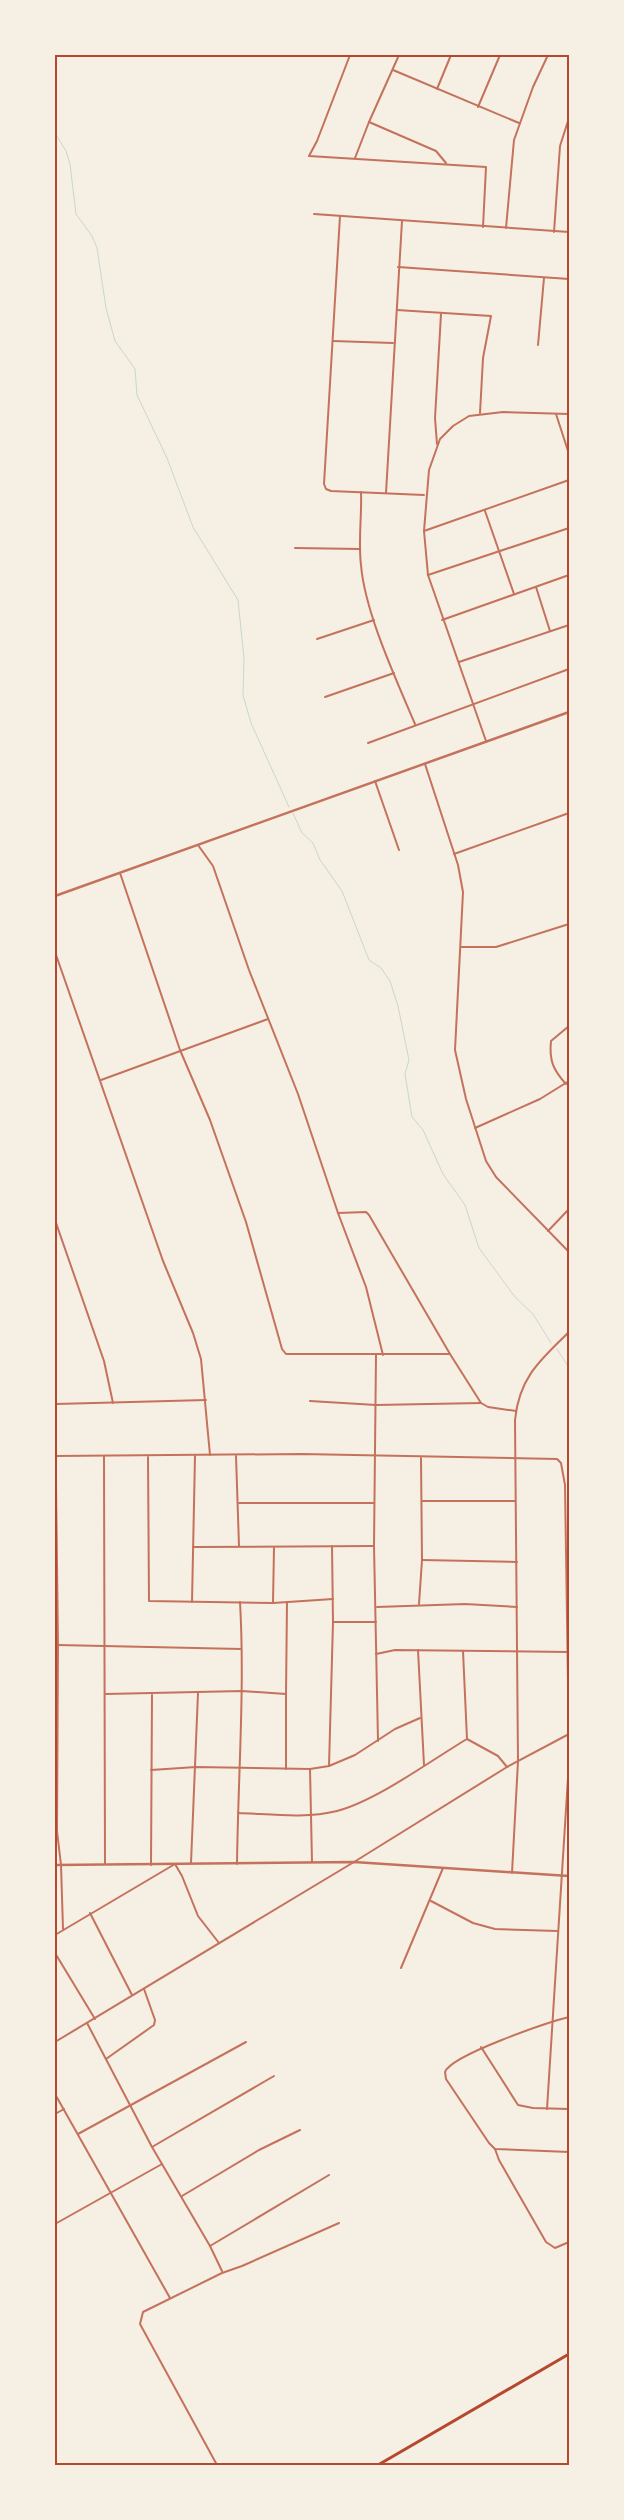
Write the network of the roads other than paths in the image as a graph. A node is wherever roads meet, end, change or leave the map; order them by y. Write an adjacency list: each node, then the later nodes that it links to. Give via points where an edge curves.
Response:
1 (350, 55): 12 (street, via 309,156)
2 (400, 55): 6 (street)
3 (451, 55): 7 (street)
4 (500, 55): 8 (street)
5 (548, 55): 11 (street)
6 (393, 70): 7 (street); 10 (street)
7 (437, 88): 8 (street)
8 (478, 107): 11 (street)
9 (569, 118): 19 (street, via 560,146)
10 (369, 122): 12 (street); 13 (street, via 436,151)
11 (519, 123): 18 (street, via 513,145)
12 (355, 158): 13 (street)
13 (446, 163): 17 (street, via 486,167)
14 (314, 214): 15 (street)
15 (340, 216): 16 (street); 26 (street)
16 (402, 221): 17 (street); 21 (street)
17 (483, 227): 18 (street)
18 (506, 228): 19 (street)
19 (554, 232): 20 (street)
20 (569, 232)
21 (398, 267): 22 (street); 24 (street)
22 (544, 278): 23 (street); 28 (street)
23 (569, 279)
24 (396, 310): 25 (street); 27 (street)
25 (441, 314): 29 (street, via 491,316 483,358); 32 (street, via 435,418)
26 (333, 341): 27 (street); 35 (street, via 324,484 331,491)
27 (393, 343): 36 (street)
28 (538, 345)
29 (480, 413): 30 (street); 32 (street, via 452,426)
30 (556, 414): 31 (street); 33 (street)
31 (569, 414)
32 (437, 444): 37 (street)
33 (569, 454)
34 (569, 480): 38 (street)
35 (361, 492): 36 (street); 42 (street)
36 (386, 493): 37 (street)
37 (425, 495): 40 (street)
38 (485, 511): 40 (street); 43 (street)
39 (569, 528): 43 (street)
40 (424, 531): 44 (street)
41 (295, 548): 42 (street)
42 (360, 549): 48 (street)
43 (499, 551): 44 (street); 47 (street)
44 (428, 575): 49 (street)
45 (569, 575): 46 (street)
46 (536, 587): 47 (street); 51 (street)
47 (514, 595): 49 (street)
48 (374, 620): 52 (street); 55 (street)
49 (442, 620): 53 (street)
50 (569, 625): 51 (street)
51 (550, 631): 53 (street)
52 (317, 639)
53 (459, 662): 57 (street)
54 (569, 669): 57 (street)
55 (394, 673): 56 (street); 59 (street)
56 (325, 697)
57 (473, 704): 59 (street); 60 (street)
58 (569, 712): 60 (street)
59 (415, 724): 61 (street)
60 (486, 742): 62 (street)
61 (368, 743)
62 (425, 764): 63 (street); 67 (street)
63 (375, 781): 65 (street); 66 (street)
64 (569, 813): 67 (street)
65 (198, 845): 68 (street); 73 (street, via 213,866)
66 (399, 850)
67 (454, 854): 71 (street, via 463,892)
68 (120, 873): 69 (street); 75 (street)
69 (55, 896)
70 (569, 924): 71 (street, via 496,947)
71 (461, 947): 79 (street, via 455,1050)
72 (55, 952): 76 (street)
73 (268, 1019): 75 (street); 81 (street, via 298,1094)
74 (569, 1026): 78 (street, via 551,1041 549,1057)
75 (180, 1050): 76 (street); 87 (street, via 210,1120 246,1222 282,1349 286,1354 294,1355)
76 (101, 1080): 89 (street, via 163,1261 193,1333)
77 (569, 1081): 78 (street)
78 (566, 1084): 79 (street)
79 (475, 1128): 83 (street, via 486,1161 496,1177)
80 (569, 1209): 83 (street)
81 (338, 1213): 86 (street, via 366,1212 370,1215); 88 (street, via 366,1287)
82 (55, 1220): 91 (street, via 104,1361)
83 (548, 1231): 84 (street)
84 (569, 1252)
85 (569, 1332): 95 (street, via 527,1377 517,1398)
86 (450, 1354): 88 (street); 92 (street)
87 (376, 1355): 88 (street); 94 (street)
88 (383, 1355)
89 (206, 1400): 91 (street); 99 (street)
90 (310, 1401): 94 (street)
91 (113, 1402): 93 (street)
92 (481, 1403): 94 (street); 95 (street)
93 (55, 1404): 97 (street)
94 (376, 1405): 101 (street)
95 (516, 1411): 104 (street)
96 (195, 1455): 99 (street); 102 (street); 114 (street)
97 (55, 1456): 98 (street); 128 (street)
98 (104, 1456): 102 (street); 129 (street)
99 (210, 1456): 100 (street)
100 (236, 1456): 101 (street); 109 (street)
101 (377, 1456): 103 (street); 110 (street)
102 (148, 1457): 119 (street, via 149,1601)
103 (421, 1458): 104 (street); 107 (street)
104 (515, 1459): 105 (street, via 558,1459); 108 (street)
105 (565, 1485): 106 (street); 134 (street)
106 (569, 1485)
107 (422, 1501): 108 (street); 116 (street)
108 (516, 1501): 117 (street)
109 (239, 1503): 110 (street); 111 (street)
110 (375, 1503): 113 (street)
111 (239, 1546): 114 (street); 115 (street)
112 (332, 1546): 113 (street); 115 (street); 118 (street)
113 (374, 1546): 124 (street)
114 (194, 1547): 119 (street)
115 (274, 1547): 122 (street)
116 (422, 1560): 117 (street); 123 (street)
117 (517, 1562): 125 (street)
118 (333, 1599): 121 (street); 126 (street)
119 (192, 1602): 120 (street)
120 (240, 1602): 122 (street); 130 (street)
121 (286, 1602): 122 (street); 140 (street)
122 (274, 1603)
123 (419, 1604): 124 (street); 125 (street)
124 (377, 1607): 127 (street)
125 (517, 1607): 132 (street)
126 (333, 1622): 127 (street); 149 (street)
127 (376, 1622): 135 (street)
128 (58, 1645): 129 (street); 164 (street, via 57,1831)
129 (104, 1645): 130 (street); 138 (street)
130 (241, 1649): 136 (street)
131 (418, 1650): 133 (street); 135 (street); 141 (street)
132 (518, 1650): 133 (street); 134 (street); 146 (street)
133 (463, 1651): 143 (street)
134 (568, 1652): 142 (street)
135 (376, 1654): 144 (street)
136 (242, 1691): 137 (street); 140 (street); 152 (street)
137 (198, 1693): 139 (street); 150 (street)
138 (106, 1694): 139 (street); 166 (street)
139 (152, 1694): 155 (street)
140 (286, 1694): 153 (street)
141 (420, 1718): 144 (street); 148 (street)
142 (568, 1735): 145 (street); 146 (street)
143 (467, 1739): 148 (street); 151 (street, via 498,1756)
144 (378, 1741): 149 (street)
145 (569, 1749)
146 (518, 1761): 151 (street); 168 (street)
147 (569, 1762): 169 (street)
148 (424, 1765): 157 (street, via 355,1805)
149 (329, 1766): 154 (street)
150 (196, 1767): 152 (street); 155 (street); 161 (street)
151 (507, 1768): 159 (street)
152 (238, 1769): 153 (street); 156 (street)
153 (286, 1769): 154 (street)
154 (310, 1769): 157 (street)
155 (151, 1770): 165 (street)
156 (238, 1813): 157 (street); 162 (street)
157 (310, 1815): 158 (street)
158 (312, 1862): 159 (street); 162 (street)
159 (354, 1862): 167 (street); 176 (street)
160 (175, 1864): 161 (street); 165 (street); 172 (street); 176 (street, via 198,1916)
161 (191, 1864): 162 (street)
162 (238, 1864)
163 (55, 1865): 164 (street)
164 (62, 1865): 166 (street); 173 (street)
165 (151, 1865): 166 (street)
166 (105, 1866)
167 (444, 1867): 168 (street); 171 (street)
168 (512, 1873): 169 (street)
169 (562, 1876): 170 (street); 174 (street)
170 (569, 1876)
171 (431, 1900): 174 (street, via 472,1923 487,1927); 178 (street)
172 (90, 1914): 173 (street); 180 (street)
173 (63, 1929): 175 (street)
174 (557, 1931): 183 (street)
175 (55, 1934)
176 (219, 1944): 179 (street)
177 (55, 1953): 182 (street)
178 (402, 1968)
179 (144, 1989): 180 (street); 188 (street, via 154,2025)
180 (132, 1995): 182 (street)
181 (569, 2017): 183 (street)
182 (95, 2018): 184 (street)
183 (551, 2021): 187 (street); 193 (street)
184 (87, 2023): 185 (street); 188 (street)
185 (55, 2042)
186 (246, 2042): 191 (street)
187 (481, 2048): 193 (street, via 518,2105); 199 (street, via 451,2064 445,2072 446,2079)
188 (106, 2059): 191 (street)
189 (274, 2076): 198 (street)
190 (55, 2094): 192 (street)
191 (131, 2106): 197 (street); 198 (street)
192 (64, 2109): 195 (street); 197 (street)
193 (547, 2109): 194 (street)
194 (569, 2109)
195 (55, 2114)
196 (300, 2130): 204 (street, via 259,2150)
197 (78, 2134): 203 (street)
198 (152, 2147): 201 (street)
199 (495, 2149): 200 (street); 207 (street, via 546,2242 555,2248)
200 (569, 2152)
201 (163, 2164): 203 (street); 204 (street)
202 (329, 2175): 208 (street)
203 (110, 2194): 206 (street); 210 (street)
204 (182, 2196): 208 (street)
205 (339, 2223): 209 (street)
206 (55, 2224)
207 (569, 2242)
208 (210, 2246): 209 (street)
209 (222, 2272): 210 (street)
210 (170, 2298): 212 (street, via 144,2312 140,2324)
211 (569, 2354): 213 (highway)
212 (217, 2465)
213 (378, 2465)

